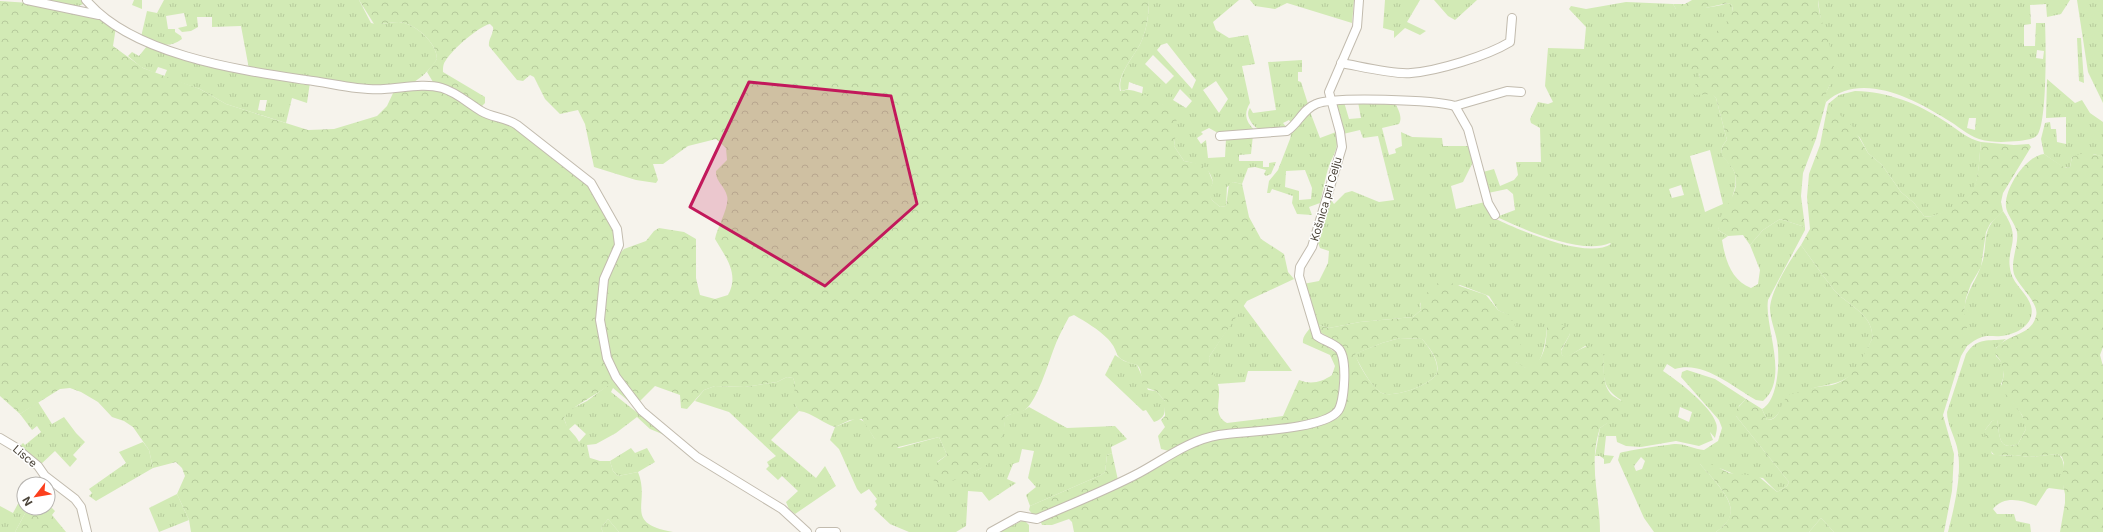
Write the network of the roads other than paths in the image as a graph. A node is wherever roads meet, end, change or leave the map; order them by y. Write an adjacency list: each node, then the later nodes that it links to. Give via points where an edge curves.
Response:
1 (27, 0): 4 (street)
2 (86, 0): 4 (street)
3 (1359, 0): 6 (street, Košnica pri Celju, via 1357,27)
4 (99, 15): 14 (street, via 142,40 214,64 357,88 442,88 481,111 509,119 591,183 617,228 620,245 604,279 600,320 607,358 616,377 642,410 698,457 782,509)
5 (1512, 18): 6 (street, via 1510,42 1500,48 1445,66 1410,74)
6 (1341, 63): 8 (street, Košnica pri Celju, via 1329,92)
7 (1521, 92): 9 (street, via 1506,91)
8 (1330, 101): 9 (street, via 1410,101); 10 (street, via 1308,108 1287,131); 17 (street, Košnica pri Celju, via 1342,147 1312,247 1300,267 1301,282 1317,336 1338,348 1343,359 1344,388 1336,413 1328,418 1304,424 1259,433 1219,435 1194,442 1139,473 1044,516 1037,519 1020,516)
9 (1455, 106): 11 (street, via 1468,129 1488,203)
10 (1220, 136)
11 (1495, 215)
12 (0, 438): 13 (street, Lisce, via 15,446 81,506)
13 (87, 532)
14 (807, 532)
15 (820, 532): 16 (street)
16 (836, 532)
17 (991, 532)

